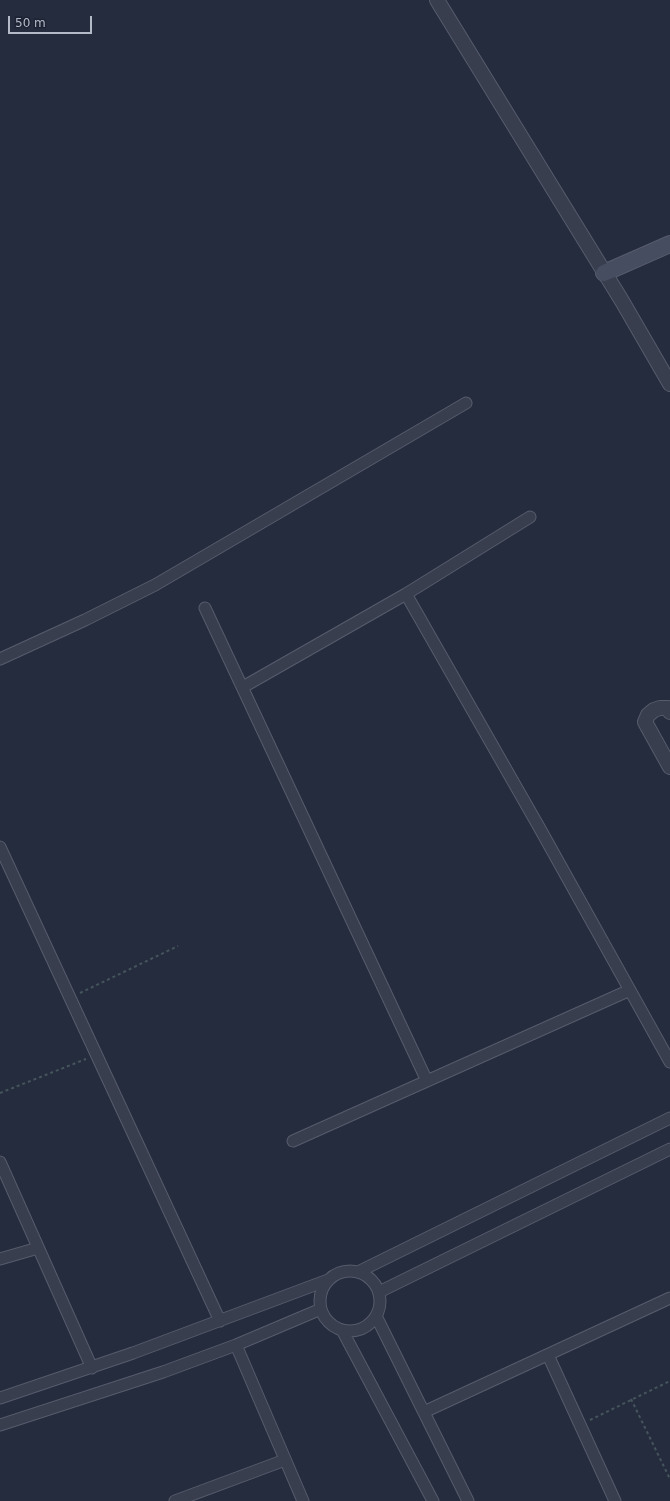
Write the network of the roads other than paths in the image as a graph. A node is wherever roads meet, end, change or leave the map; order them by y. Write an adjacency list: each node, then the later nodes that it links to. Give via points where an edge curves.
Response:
1 (437, 0): 3 (street)
2 (670, 244): 3 (main road)
3 (604, 273): 4 (street)
4 (670, 384)
5 (466, 403): 9 (street, via 155,585)
6 (530, 517): 7 (street)
7 (406, 594): 10 (street); 14 (street)
8 (205, 608): 10 (street)
9 (0, 659)
10 (243, 687): 16 (street)
11 (670, 712): 12 (street, via 668,708 654,710 645,722)
12 (670, 767)
13 (0, 847): 29 (street)
14 (630, 990): 15 (street); 16 (street)
15 (670, 1062)
16 (427, 1081): 18 (street)
17 (670, 1118): 23 (street)
18 (293, 1141)
19 (670, 1149): 25 (street)
20 (0, 1162): 21 (street)
21 (38, 1248): 22 (street); 33 (street)
22 (0, 1259)
23 (358, 1272): 24 (street, via 345,1271); 25 (street, via 369,1277)
24 (328, 1280): 27 (street, via 320,1294); 29 (street)
25 (379, 1292): 28 (street, via 380,1304)
26 (670, 1298): 32 (street)
27 (321, 1309): 30 (street, via 329,1323); 31 (street)
28 (376, 1316): 30 (street, via 372,1322 358,1330); 35 (street)
29 (220, 1321): 33 (street)
30 (342, 1330): 40 (street)
31 (236, 1345): 36 (street); 37 (street)
32 (548, 1355): 35 (street); 42 (street)
33 (92, 1368): 34 (street)
34 (0, 1398)
35 (424, 1412): 41 (street)
36 (0, 1426)
37 (286, 1460): 38 (street); 39 (street)
38 (175, 1501)
39 (303, 1501)
40 (433, 1501)
41 (468, 1501)
42 (615, 1501)

